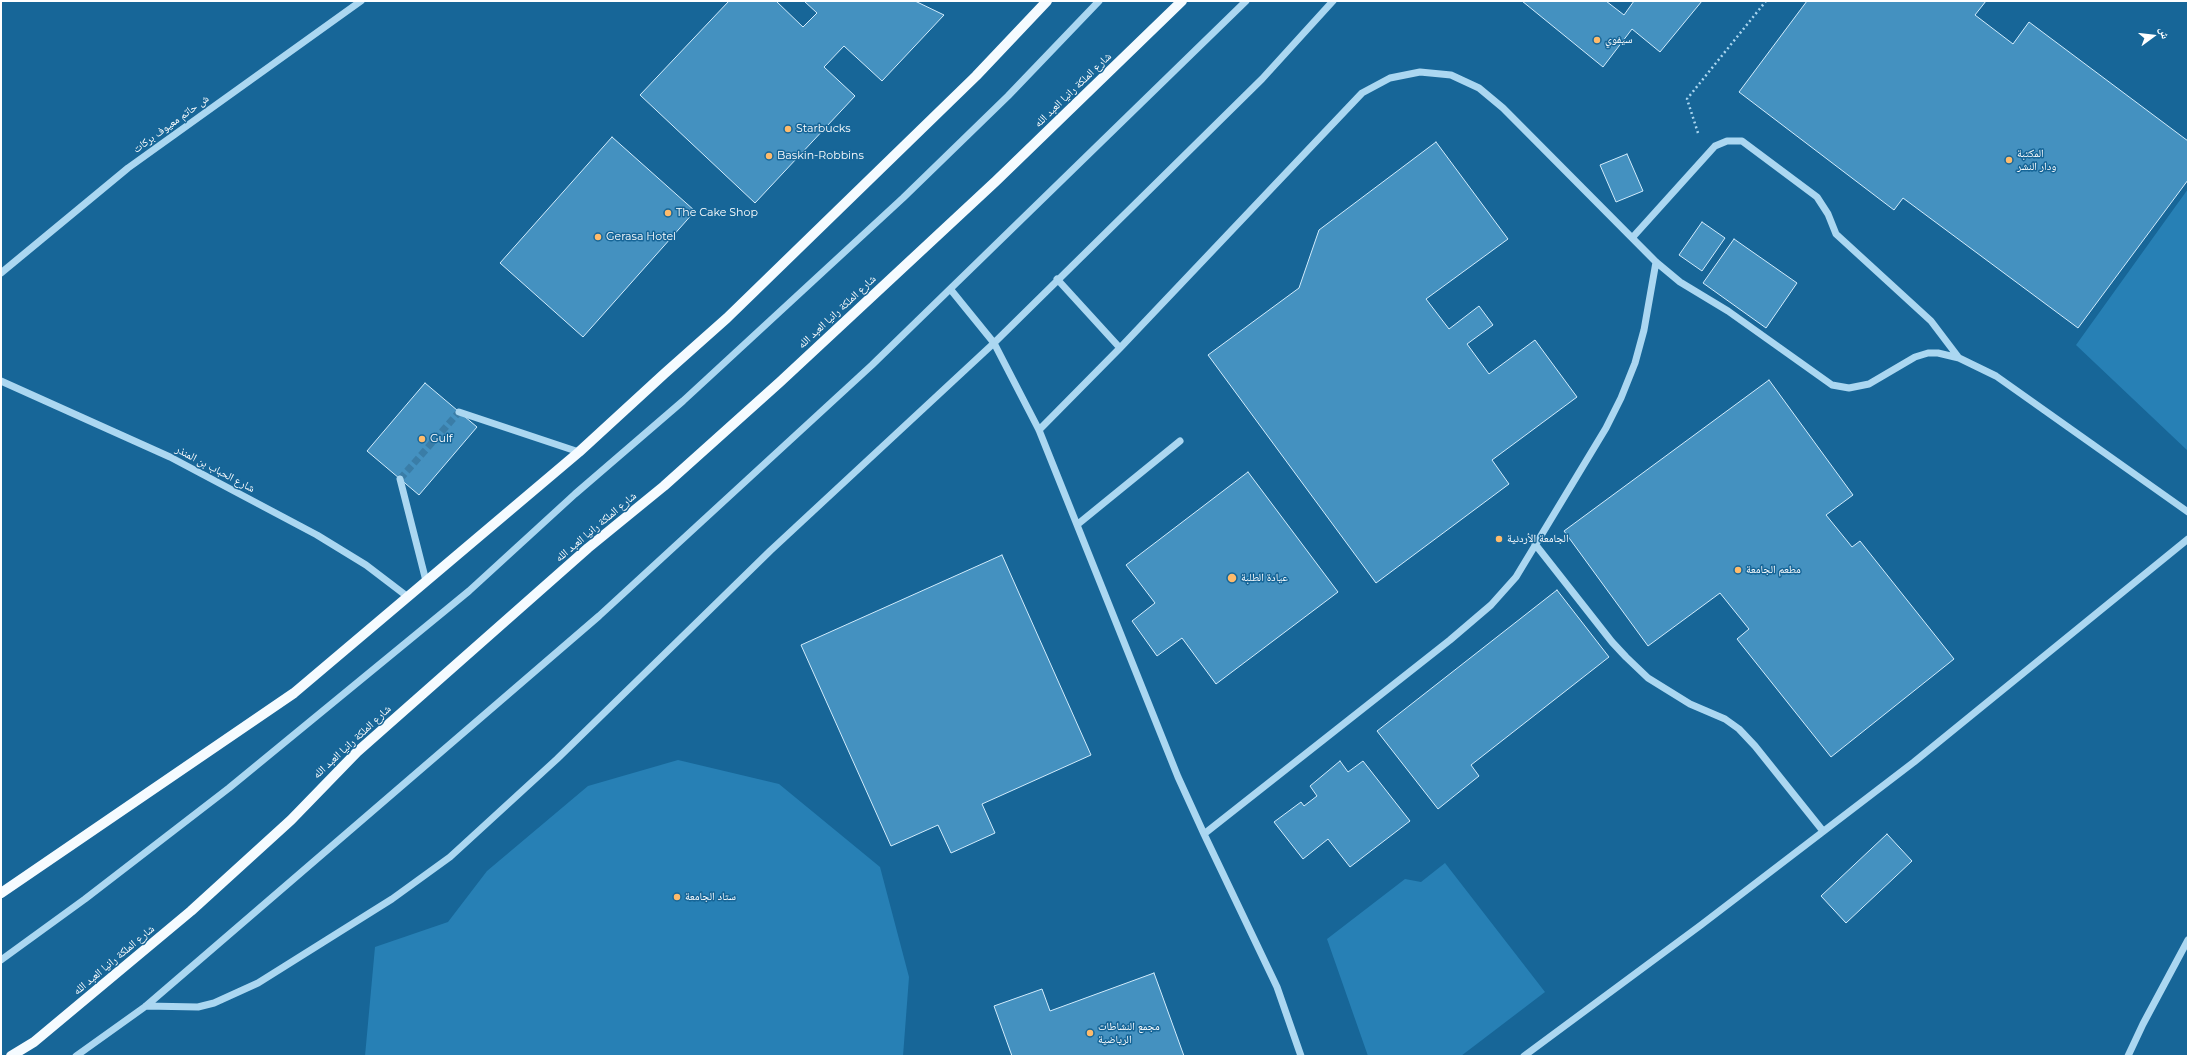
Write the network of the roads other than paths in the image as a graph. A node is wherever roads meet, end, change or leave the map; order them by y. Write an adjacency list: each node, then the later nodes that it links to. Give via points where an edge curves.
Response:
1 (361, 1): 9 (street, ش حاتم معيوف بركات, via 128,168)
2 (1047, 1): 19 (main road, via 976,76 727,318)
3 (1099, 1): 31 (street, via 1008,96 903,198 683,401 468,591 222,792 85,899)
4 (1182, 1): 33 (main road, شارع الملكة رانيا العبد الله, via 996,181 780,382 664,486 588,548 363,746 291,820 191,911 34,1042)
5 (1246, 1): 11 (street)
6 (1333, 1): 10 (street, via 1262,79)
7 (1632, 238): 8 (street); 13 (street, via 1480,88 1451,75 1420,72 1390,78 1362,93); 14 (street, via 1715,146 1727,141 1742,141 1817,197 1828,214 1836,234 1932,321)
8 (1656, 262): 14 (street, via 1680,282 1728,311 1832,384 1849,388 1869,384 1915,357 1928,353); 24 (street, via 1642,336 1635,363 1621,398 1606,428)
9 (1, 273)
10 (1057, 279): 12 (street); 13 (street)
11 (951, 290): 12 (street); 32 (street, via 599,616)
12 (994, 343): 17 (street); 32 (street, via 770,551 557,759 434,870 330,940 258,982 214,1003 198,1007)
13 (1120, 348): 17 (street)
14 (1959, 358): 21 (street, via 1996,376)
15 (1, 381): 26 (street, شارع الحباب بن المنذر, via 170,457 317,535 366,565)
16 (459, 412): 19 (street)
17 (1039, 430): 22 (street)
18 (1180, 441): 22 (street)
19 (580, 452): 25 (main road)
20 (400, 479): 25 (street)
21 (2188, 512)
22 (1078, 524): 28 (street, via 1178,777)
23 (2188, 539): 27 (street, via 1914,762)
24 (1535, 544): 27 (street, via 1626,657 1648,678 1690,704 1739,729); 28 (street, via 1516,577 1491,605)
25 (426, 581): 26 (main road)
26 (408, 597): 29 (main road, via 294,693)
27 (1823, 831): 36 (street)
28 (1204, 834): 35 (street, via 1277,987)
29 (1, 893)
30 (2188, 940): 37 (street)
31 (1, 960)
32 (146, 1006): 34 (street)
33 (11, 1056)
34 (76, 1056)
35 (1301, 1056)
36 (1524, 1056)
37 (2128, 1056)

